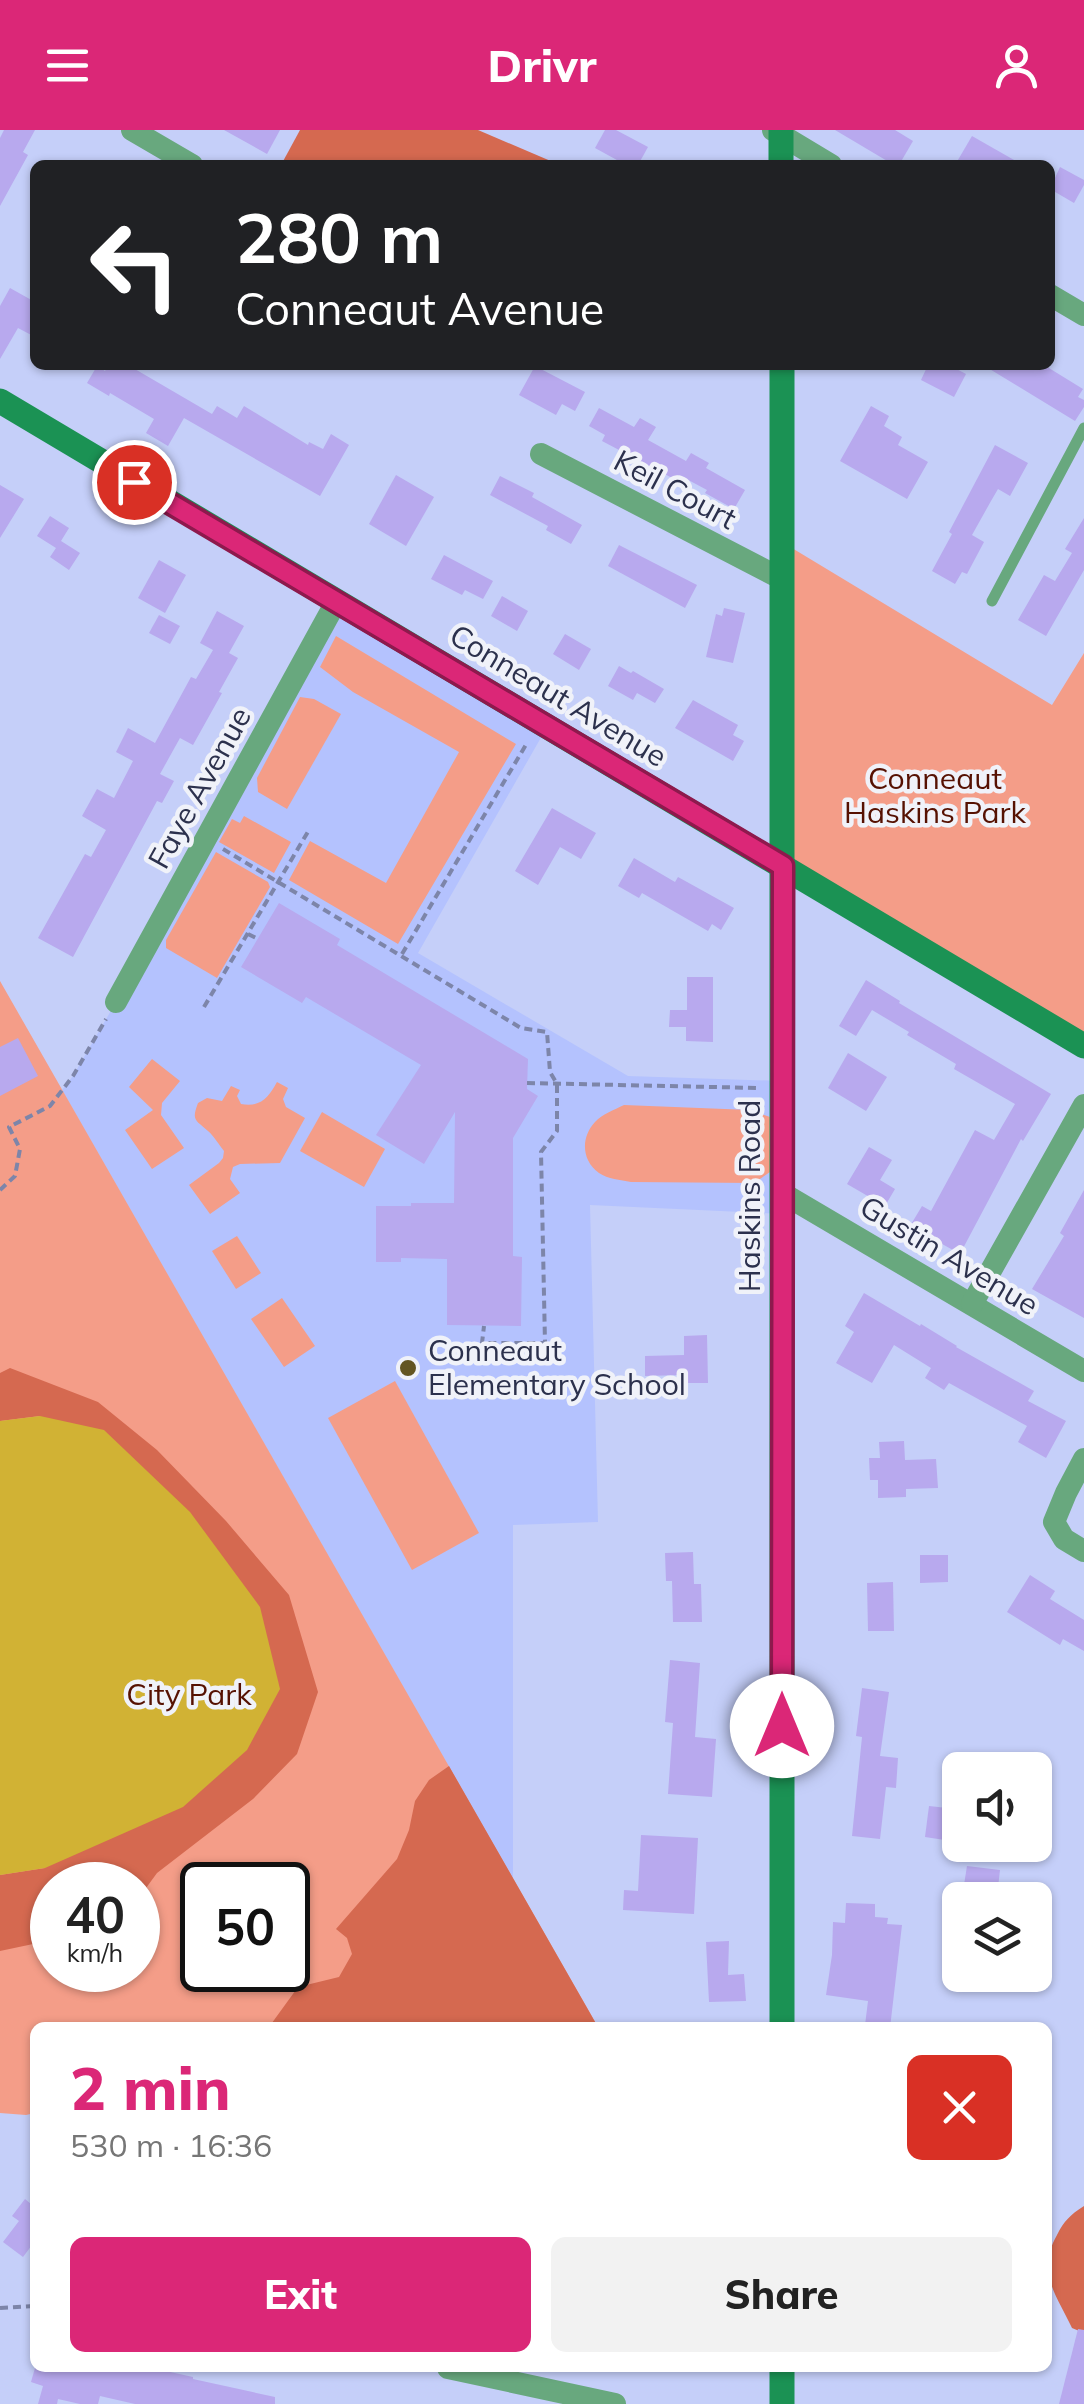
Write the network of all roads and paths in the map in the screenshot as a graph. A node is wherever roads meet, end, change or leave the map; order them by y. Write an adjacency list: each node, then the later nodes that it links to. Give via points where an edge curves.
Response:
1 (132, 130): 3 (street)
2 (779, 132): 4 (main road); 5 (street)
3 (183, 160)
4 (781, 160)
5 (823, 160)
6 (1055, 298): 7 (street)
7 (1084, 315)
8 (782, 370): 12 (main road, Haskins Road)
9 (0, 401): 14 (main road, Conneaut Avenue)
10 (1084, 428): 13 (lane)
11 (541, 454): 12 (street, Keil Court)
12 (782, 579): 18 (main road, Haskins Road)
13 (992, 601)
14 (336, 602): 17 (street, Faye Avenue); 18 (main road, Conneaut Avenue)
15 (527, 743): 22 (path)
16 (309, 830): 19 (path)
17 (206, 839): 19 (path); 23 (street, Faye Avenue)
18 (783, 866): 25 (main road, Conneaut Avenue); 33 (main road, Haskins Road)
19 (279, 882): 20 (path); 22 (path)
20 (248, 934): 21 (path); 24 (path)
21 (258, 939)
22 (401, 955): 27 (path, via 522,1028 547,1032)
23 (116, 1002): 31 (path, via 50,1106 9,1127 20,1148 16,1176)
24 (204, 1007)
25 (1084, 1046)
26 (527, 1083): 27 (path)
27 (557, 1084): 28 (path); 35 (path, via 557,1131 541,1152 545,1343 482,1343)
28 (759, 1088)
29 (1084, 1105): 34 (street)
30 (0, 1180): 31 (path)
31 (6, 1184): 32 (path)
32 (0, 1190)
33 (782, 1193): 34 (street, Gustin Avenue); 39 (main road, Haskins Road)
34 (972, 1304): 36 (street, Gustin Avenue)
35 (484, 1326)
36 (1084, 1372)
37 (1084, 1460): 38 (street, via 1054,1522 1064,1539)
38 (1084, 1551)
39 (782, 2022)
40 (30, 2306): 41 (path)
41 (0, 2308)
42 (467, 2372): 44 (street)
43 (782, 2372): 45 (main road)
44 (615, 2404)
45 (782, 2404)

